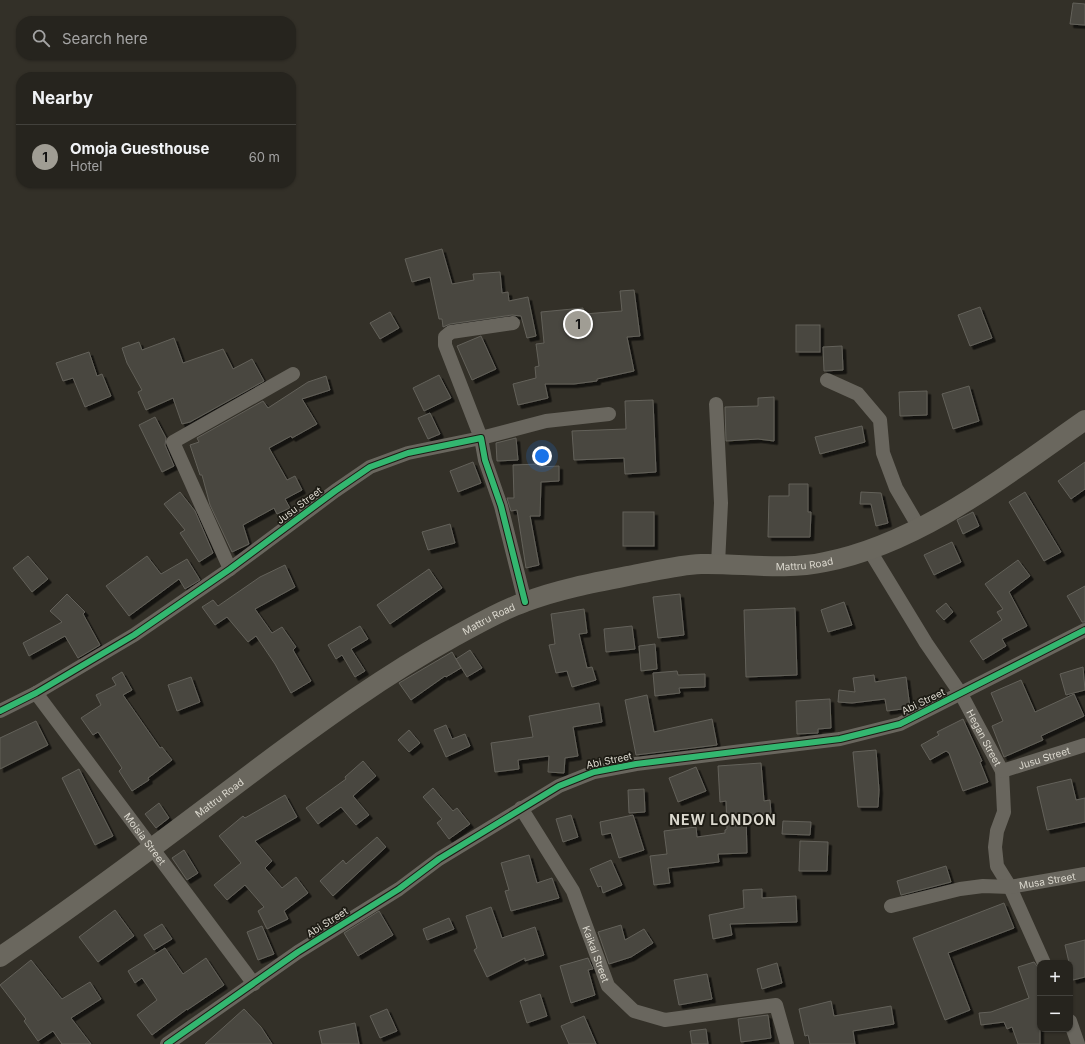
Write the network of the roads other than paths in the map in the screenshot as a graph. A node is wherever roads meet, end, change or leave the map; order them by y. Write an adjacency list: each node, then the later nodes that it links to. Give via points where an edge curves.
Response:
1 (513, 323): 7 (street, via 451,332 444,337)
2 (293, 374): 11 (street, via 173,442)
3 (827, 380): 8 (street, via 858,394 880,420 882,453 896,488)
4 (716, 404): 10 (street, via 721,503)
5 (609, 414): 7 (street, Jusu Street, via 546,421)
6 (1085, 420): 8 (main road, Mattru Road, via 1019,466)
7 (481, 438): 11 (street, Jusu Street, via 408,453 370,468); 12 (street)
8 (920, 529): 9 (main road, Mattru Road)
9 (870, 551): 10 (main road, Mattru Road, via 801,566); 15 (street, Hegan Street, via 926,643)
10 (718, 564): 12 (main road, Mattru Road, via 696,564 606,580)
11 (230, 570): 14 (street, Jusu Street, via 134,635)
12 (525, 602): 20 (main road, Mattru Road, via 485,619 378,682 333,712)
13 (1085, 630): 15 (street, Abi Street)
14 (36, 693): 16 (street, Jusu Street); 20 (street, Moisia Street)
15 (961, 694): 18 (street, Hegan Street); 19 (street, Abi Street, via 900,724 840,739 636,764 594,772 559,786)
16 (0, 710)
17 (1085, 746): 18 (street, Jusu Street)
18 (1002, 771): 22 (street, Hegan Street, via 1004,812 997,831 995,847 997,866)
19 (521, 808): 26 (street, Abi Street, via 439,859 399,889 298,952); 29 (street, Kaikai Street, via 573,891 608,986 634,1011 665,1020 776,1005)
20 (152, 848): 24 (main road, Mattru Road); 26 (street, Moisia Street)
21 (1085, 874): 22 (street, Musa Street)
22 (1010, 887): 23 (street, Musa Street, via 983,886 960,889); 25 (street, Hegan Street)
23 (891, 906)
24 (0, 956)
25 (1043, 960)
26 (254, 984): 28 (street, Abi Street)
27 (1073, 1030): 30 (street)
28 (167, 1044)
29 (787, 1044)
30 (1078, 1044)

